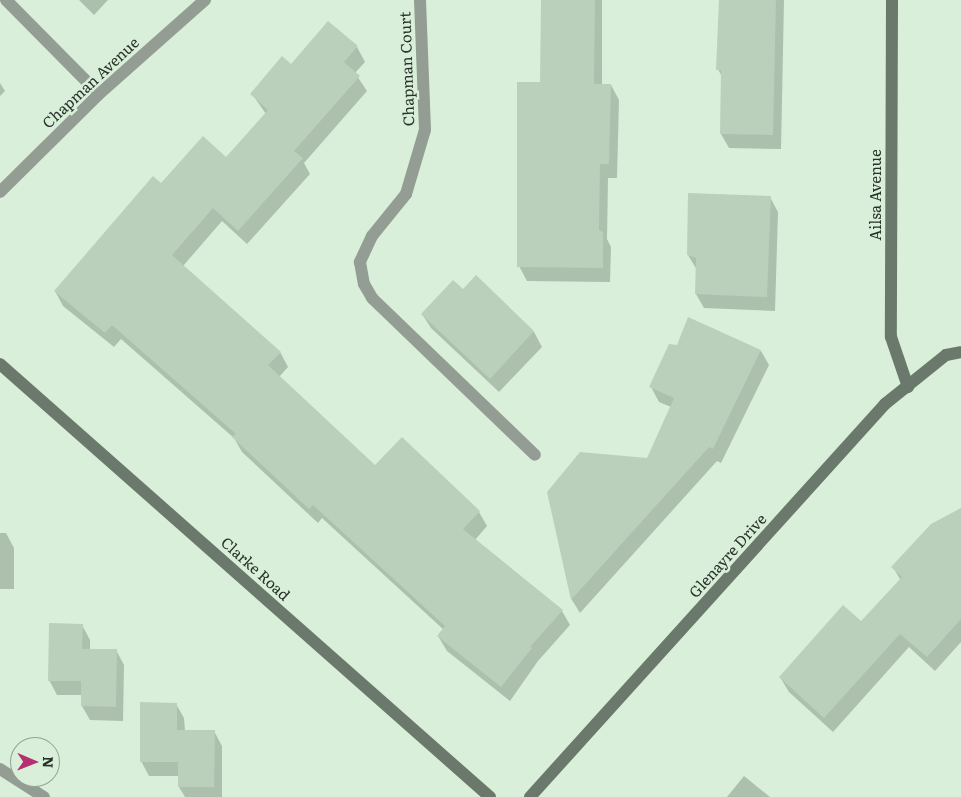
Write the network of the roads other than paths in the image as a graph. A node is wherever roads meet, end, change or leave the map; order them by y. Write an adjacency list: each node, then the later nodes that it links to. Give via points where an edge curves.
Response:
1 (6, 0): 5 (street)
2 (205, 0): 5 (street, Chapman Avenue)
3 (420, 0): 10 (street, Chapman Court, via 425,130 406,194 372,236 360,262 364,284 372,298)
4 (892, 0): 9 (street, Ailsa Avenue, via 891,337)
5 (99, 94): 6 (street, Chapman Avenue)
6 (0, 192)
7 (961, 352): 9 (street, Glenayre Drive, via 946,356)
8 (0, 364): 13 (street, Clarke Road)
9 (908, 387): 14 (street, Glenayre Drive, via 885,404)
10 (535, 455)
11 (0, 769): 12 (street)
12 (44, 797)
13 (490, 797)
14 (530, 797)

